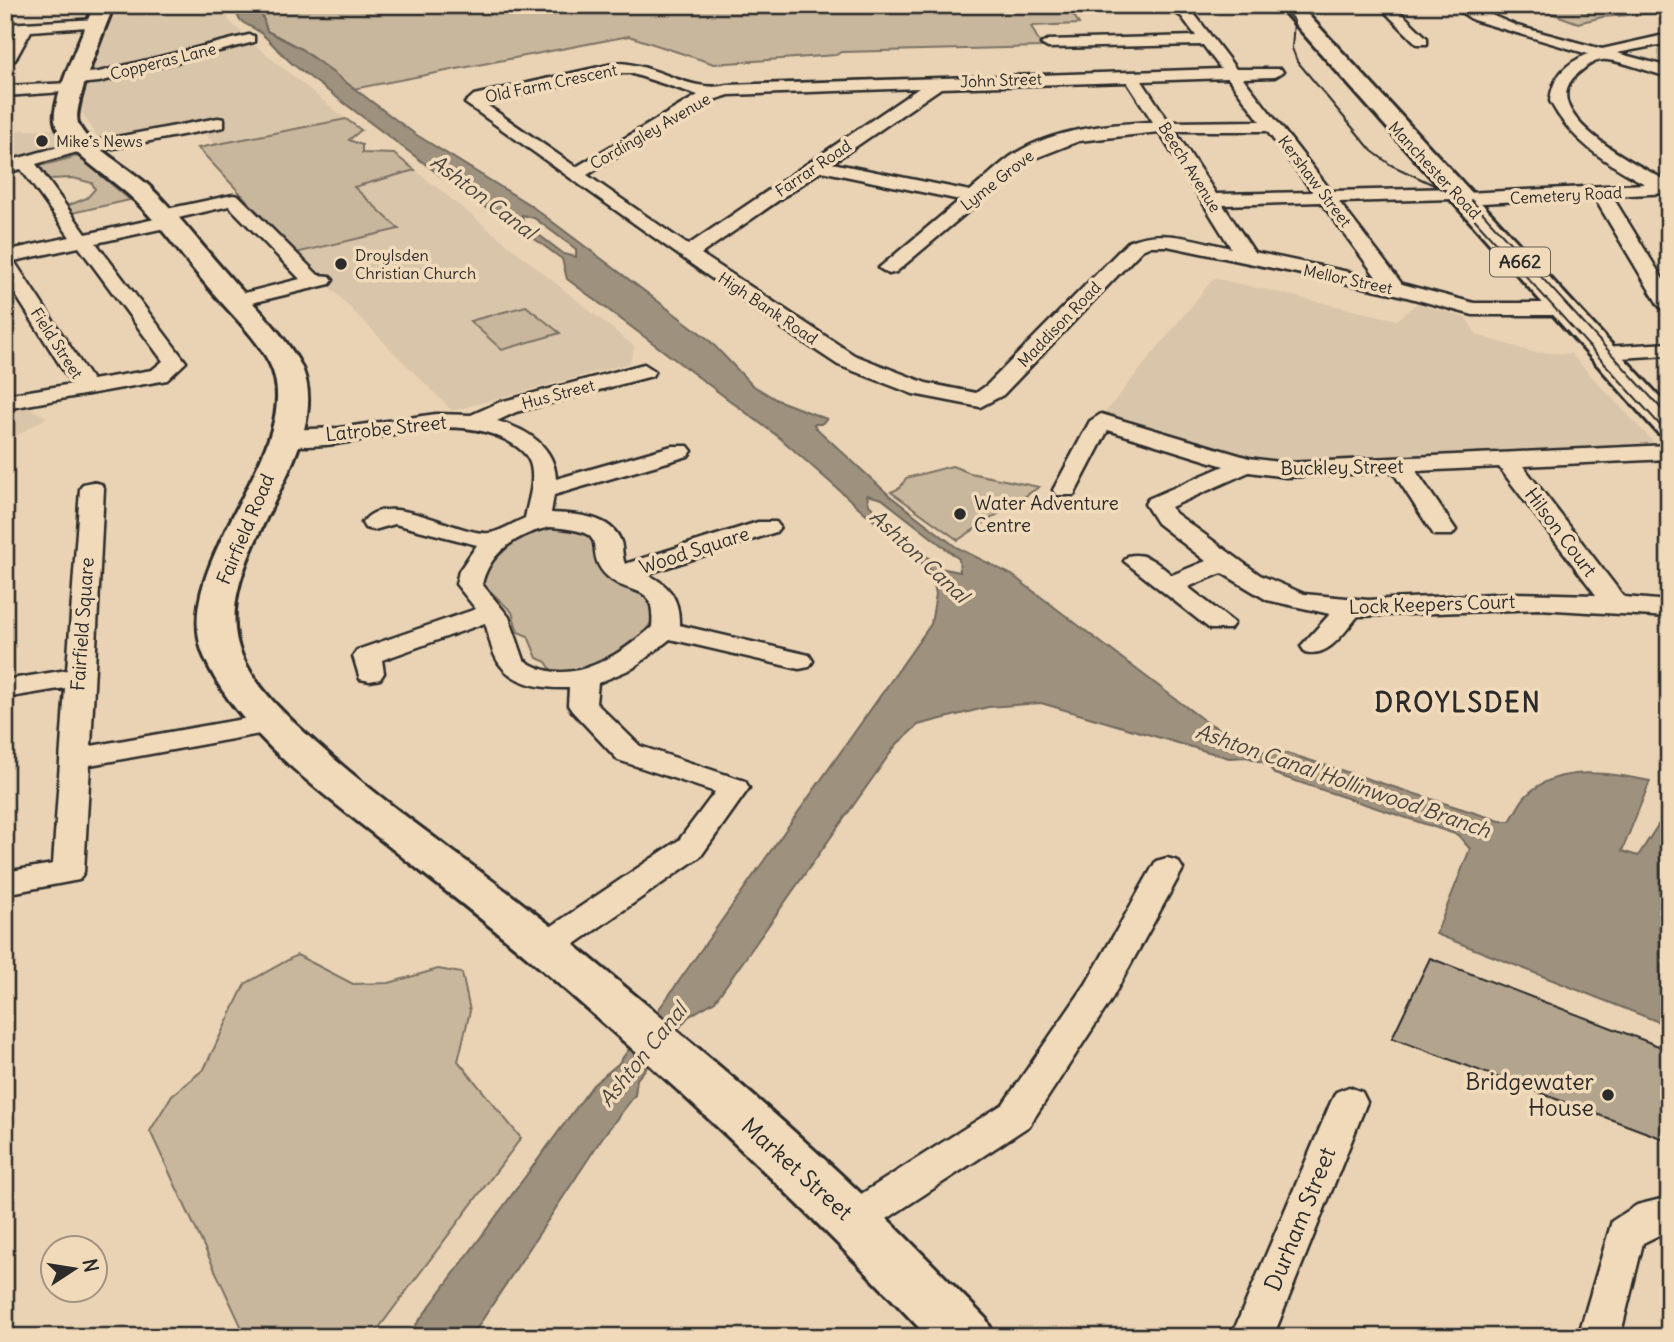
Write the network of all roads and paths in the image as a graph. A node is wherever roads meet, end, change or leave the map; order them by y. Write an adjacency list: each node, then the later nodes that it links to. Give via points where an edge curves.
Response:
1 (1193, 5): 5 (street)
2 (1288, 5): 35 (street, Manchester Road / A662)
3 (1385, 5): 13 (street)
4 (1457, 5): 14 (street, via 1499,24)
5 (1173, 6): 12 (street, Kershaw Street, via 1187,14)
6 (101, 14): 8 (street); 22 (street, Fairfield Road)
7 (1038, 26): 16 (street)
8 (26, 27): 9 (street); 15 (street)
9 (5, 28)
10 (1669, 38): 14 (street)
11 (250, 39): 22 (street, Copperas Lane)
12 (1208, 40): 16 (street); 19 (street, Kershaw Street)
13 (1422, 40)
14 (1602, 54): 18 (street); 33 (street, via 1563,75 1556,92 1561,114 1596,150)
15 (10, 57)
16 (1057, 61): 20 (street, John Street); 21 (street, John Street)
17 (1275, 72): 19 (street, John Street)
18 (1669, 72)
19 (1234, 74): 20 (street, John Street); 26 (street, Kershaw Street)
20 (1132, 77): 27 (street, Beech Avenue)
21 (939, 82): 24 (street, John Street); 30 (street, Farrar Road)
22 (74, 83): 23 (street, Copperas Lane); 28 (street, Fairfield Road, via 66,123)
23 (5, 91)
24 (719, 92): 32 (street, Cordingley Avenue); 32 (street, Old Farm Crescent, via 617,68 475,99 475,106)
25 (218, 123): 28 (street)
26 (1274, 125): 27 (street, Lyme Grove); 37 (street, Kershaw Street)
27 (1165, 128): 36 (street, Lyme Grove, via 1091,134 1041,147 1021,157); 38 (street, Beech Avenue)
28 (85, 146): 29 (street); 39 (street, Fairfield Road, via 130,182)
29 (25, 162): 31 (street); 40 (street)
30 (817, 165): 36 (street); 42 (street, Farrar Road)
31 (5, 168)
32 (575, 175): 42 (street, High Bank Road)
33 (1668, 188): 34 (street, Cemetery Road)
34 (1601, 194): 35 (street, Cemetery Road); 48 (street)
35 (1460, 196): 37 (street, Cemetery Road); 49 (street, Manchester Road / A662)
36 (973, 197): 45 (street, Lyme Grove)
37 (1327, 197): 38 (street, Cemetery Road); 46 (street, Kershaw Street)
38 (1210, 200): 43 (street, Beech Avenue)
39 (165, 219): 40 (street); 47 (street, Fairfield Road); 47 (street, via 235,202 318,281)
40 (83, 240): 44 (street); 53 (street, via 175,362 159,375)
41 (1135, 246): 43 (street, Mellor Street, via 1148,240 1167,240); 54 (street, Maddison Road)
42 (688, 254): 54 (street, High Bank Road, via 846,360 921,389)
43 (1247, 257): 46 (street, Mellor Street)
44 (5, 259): 53 (street, Field Street)
45 (888, 268)
46 (1395, 288): 49 (street, Mellor Street, via 1473,309)
47 (235, 301): 58 (street, Fairfield Road, via 279,354 289,375 291,394)
48 (1669, 306)
49 (1562, 309): 51 (street, Manchester Road / A662)
50 (1669, 349): 51 (street)
51 (1604, 353): 57 (street, Manchester Road / A662)
52 (644, 371): 56 (street, Hus Street, via 508,407)
53 (86, 388): 55 (street)
54 (980, 400)
55 (5, 402)
56 (475, 422): 58 (street, Latrobe Street, via 437,421 343,435); 66 (street, Latrobe Street, via 508,432 536,452 544,469)
57 (1669, 426)
58 (282, 437): 88 (street, Fairfield Road, via 217,594 219,638 227,666)
59 (680, 451): 66 (street)
60 (1669, 452): 61 (street, Buckley Street)
61 (1507, 461): 63 (street, Buckley Street); 76 (street, Hilson Court)
62 (1246, 465): 63 (street, Buckley Street, via 1286,470); 65 (street, Buckley Street, via 1101,421); 73 (street, Lock Keepers Court, via 1157,504 1166,517)
63 (1400, 465): 70 (street)
64 (92, 489): 85 (street, Fairfield Square)
65 (1065, 490)
66 (541, 491): 67 (street, Latrobe Street)
67 (537, 522): 71 (street); 74 (street, via 563,521 600,530 608,540 610,563)
68 (374, 523): 71 (street, via 393,516)
69 (767, 527): 74 (street, Wood Square)
70 (1443, 530)
71 (495, 542): 79 (street, via 477,562 469,584)
72 (1138, 561): 75 (street)
73 (1227, 562): 75 (street); 77 (street, Lock Keepers Court, via 1273,593)
74 (620, 574): 81 (street, via 653,587 664,598)
75 (1170, 585): 80 (street)
76 (1615, 602): 77 (street, Lock Keepers Court, via 1529,600); 78 (street, Lock Keepers Court)
77 (1350, 609): 82 (street)
78 (1669, 609)
79 (492, 612): 84 (street, via 366,656); 86 (street, via 513,664 529,675)
80 (1220, 623)
81 (665, 630): 83 (street); 86 (street, via 614,670)
82 (1315, 646)
83 (799, 661)
84 (369, 673)
85 (78, 677): 87 (street); 89 (street, Fairfield Square)
86 (584, 680): 92 (street, via 582,705 629,753 734,788 690,848)
87 (5, 689)
88 (271, 723): 89 (street); 92 (street, Fairfield Road, via 330,778)
89 (74, 758): 91 (street, Fairfield Square, via 68,872)
90 (1167, 869): 96 (street, via 1098,993 1016,1115)
91 (5, 883)
92 (546, 947): 93 (street, Fairfield Road)
93 (617, 1012): 96 (street, Market Street, via 687,1069)
94 (1349, 1102): 98 (street, Durham Street)
95 (1669, 1213): 99 (street, via 1651,1217 1626,1233)
96 (853, 1220): 97 (street, Market Street)
97 (966, 1337)
98 (1252, 1337)
99 (1599, 1337)

